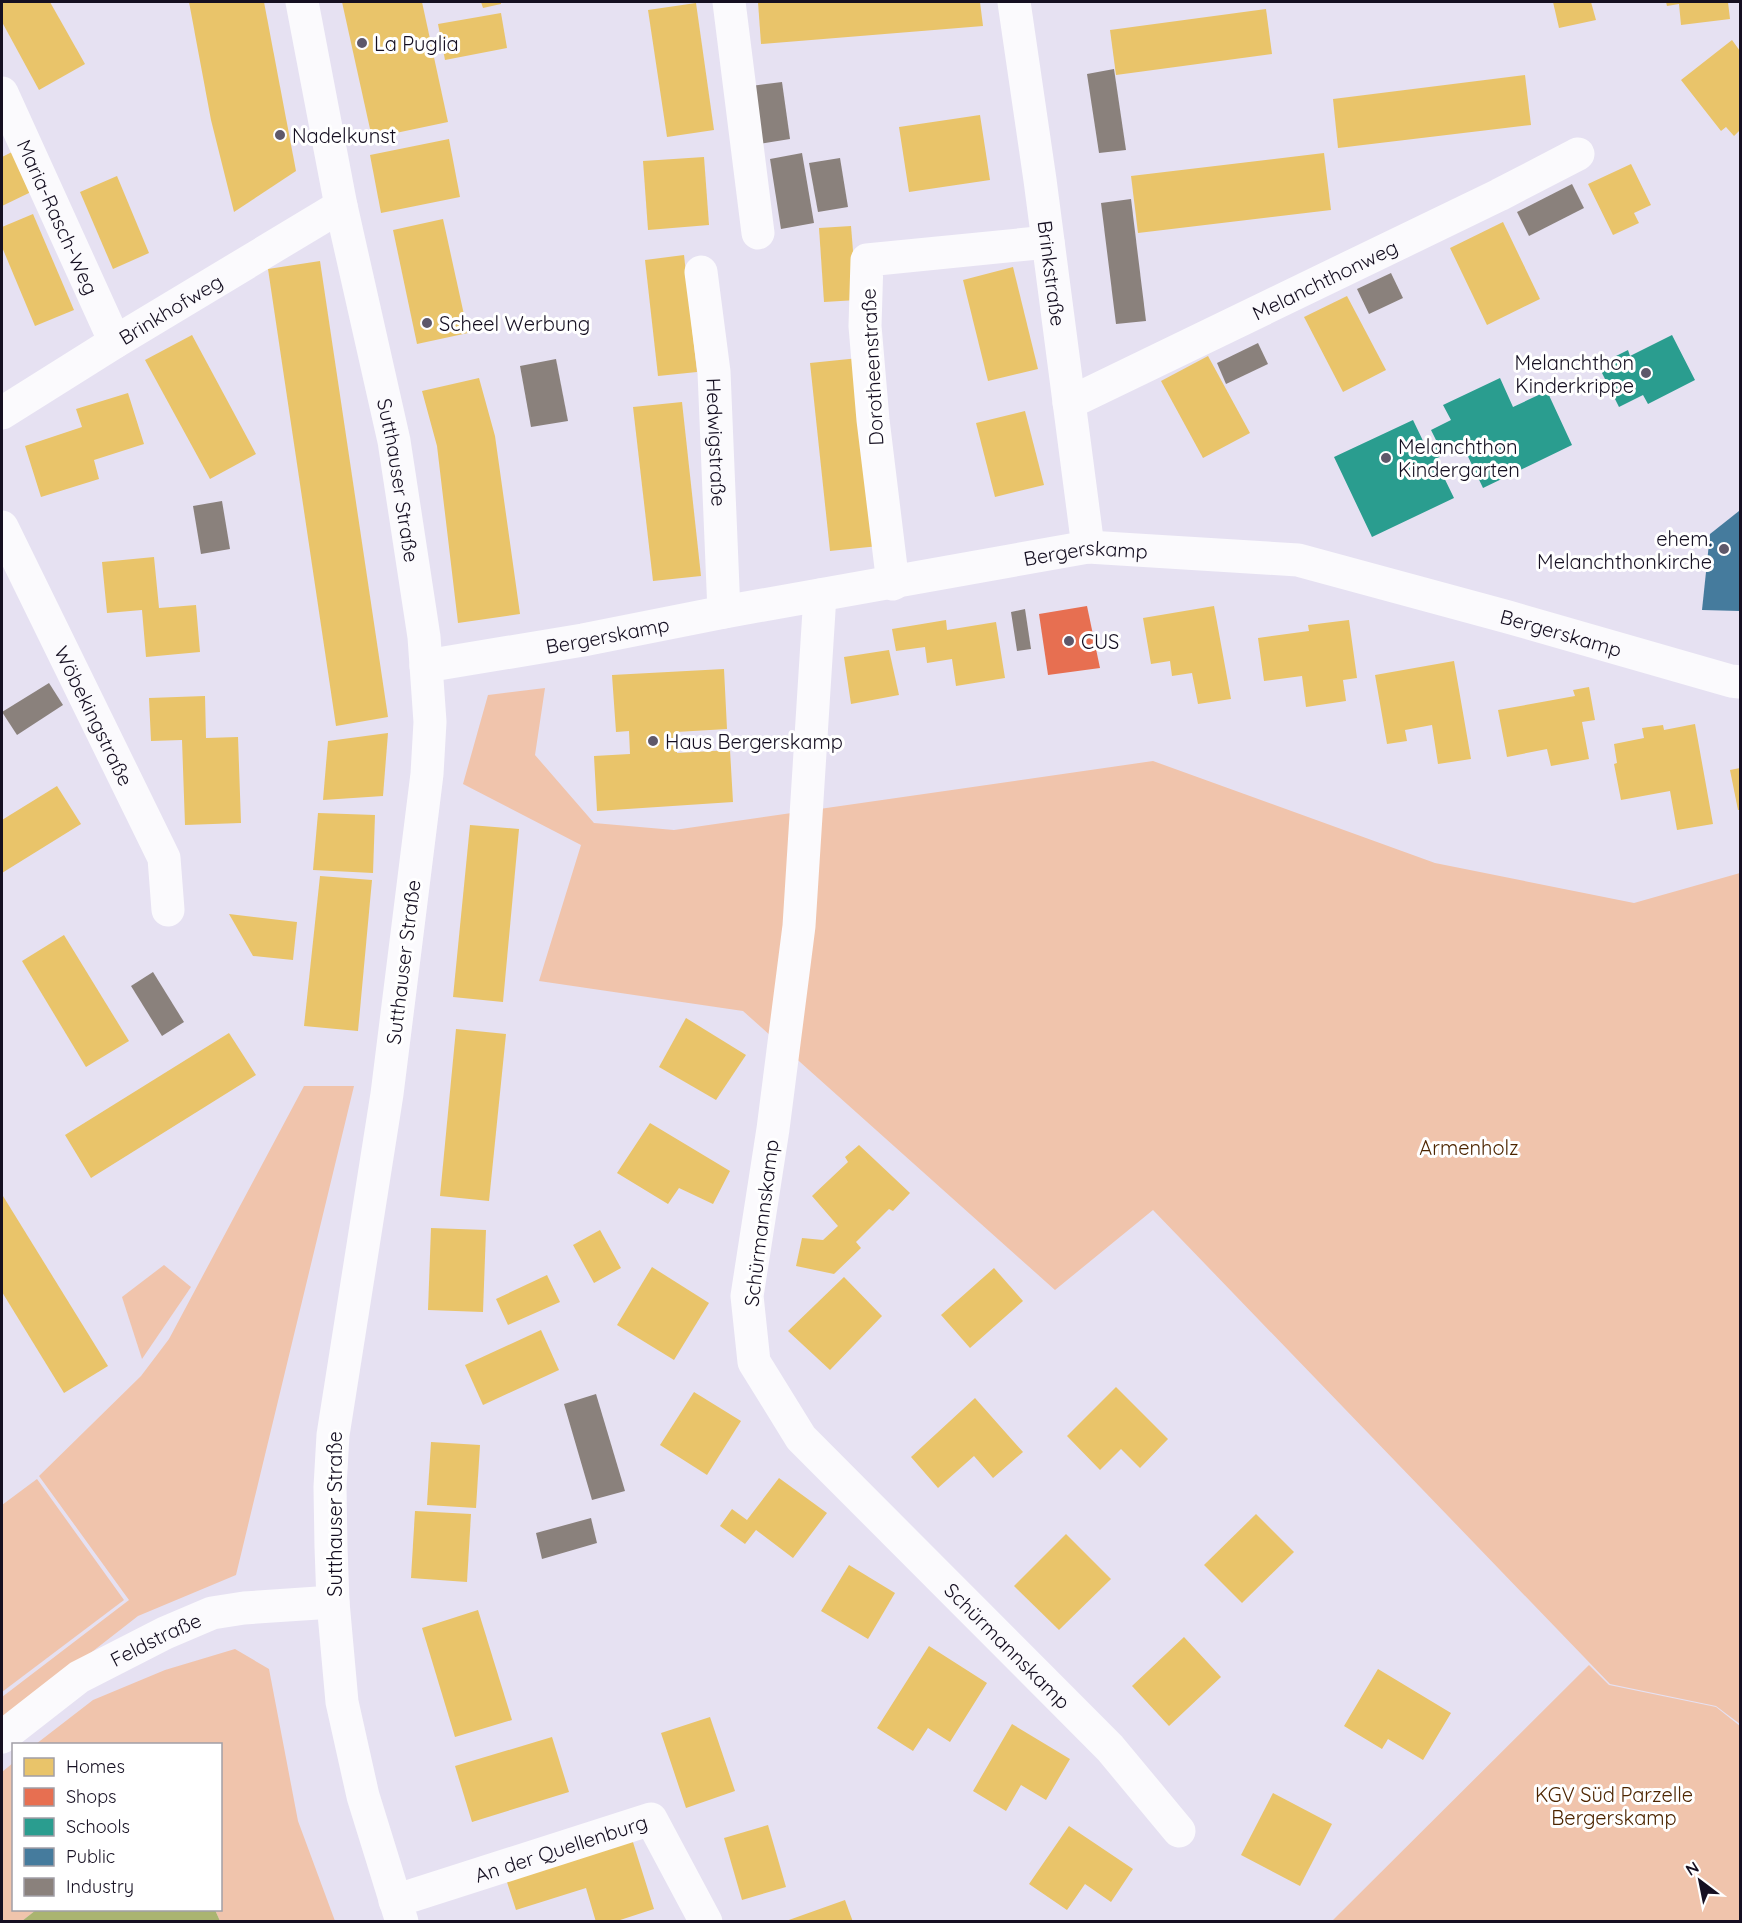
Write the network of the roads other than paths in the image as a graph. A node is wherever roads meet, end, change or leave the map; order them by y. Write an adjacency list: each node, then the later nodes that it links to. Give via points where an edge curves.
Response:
1 (302, 2): 6 (street, Sutthauser Straße)
2 (729, 2): 7 (street)
3 (1014, 2): 8 (street, Brinkstraße)
4 (2, 93): 10 (street, Maria-Rasch-Weg)
5 (1578, 154): 11 (street, Melanchthonweg)
6 (341, 206): 10 (street, Brinkhofweg); 18 (street, Sutthauser Straße, via 394,441)
7 (758, 233)
8 (1048, 242): 11 (street, Brinkstraße); 15 (street, Dorotheenstraße, via 867,260 865,326)
9 (701, 272): 17 (street, Hedwigstraße, via 714,372)
10 (115, 342): 12 (street, Brinkhofweg)
11 (1070, 403): 14 (street, Brinkstraße)
12 (2, 413)
13 (2, 527): 20 (street, Wöbekingstraße, via 164,858)
14 (1088, 547): 15 (street, Bergerskamp); 19 (street, Bergerskamp, via 1298,560)
15 (893, 584): 16 (street, Bergerskamp)
16 (820, 595): 17 (street, Bergerskamp); 23 (street, Schürmannskamp, via 799,926 747,1296 754,1362 801,1438 1110,1748)
17 (724, 612): 18 (street, Bergerskamp)
18 (426, 666): 21 (street, Sutthauser Straße, via 430,722 427,774 387,1094 333,1435)
19 (1740, 682)
20 (168, 910)
21 (333, 1602): 22 (street, Feldstraße, via 212,1613 79,1677); 24 (street, Sutthauser Straße, via 342,1702 363,1796)
22 (2, 1737)
23 (1179, 1831)
24 (399, 1911): 25 (street, An der Quellenburg, via 651,1819)
25 (706, 1922)

